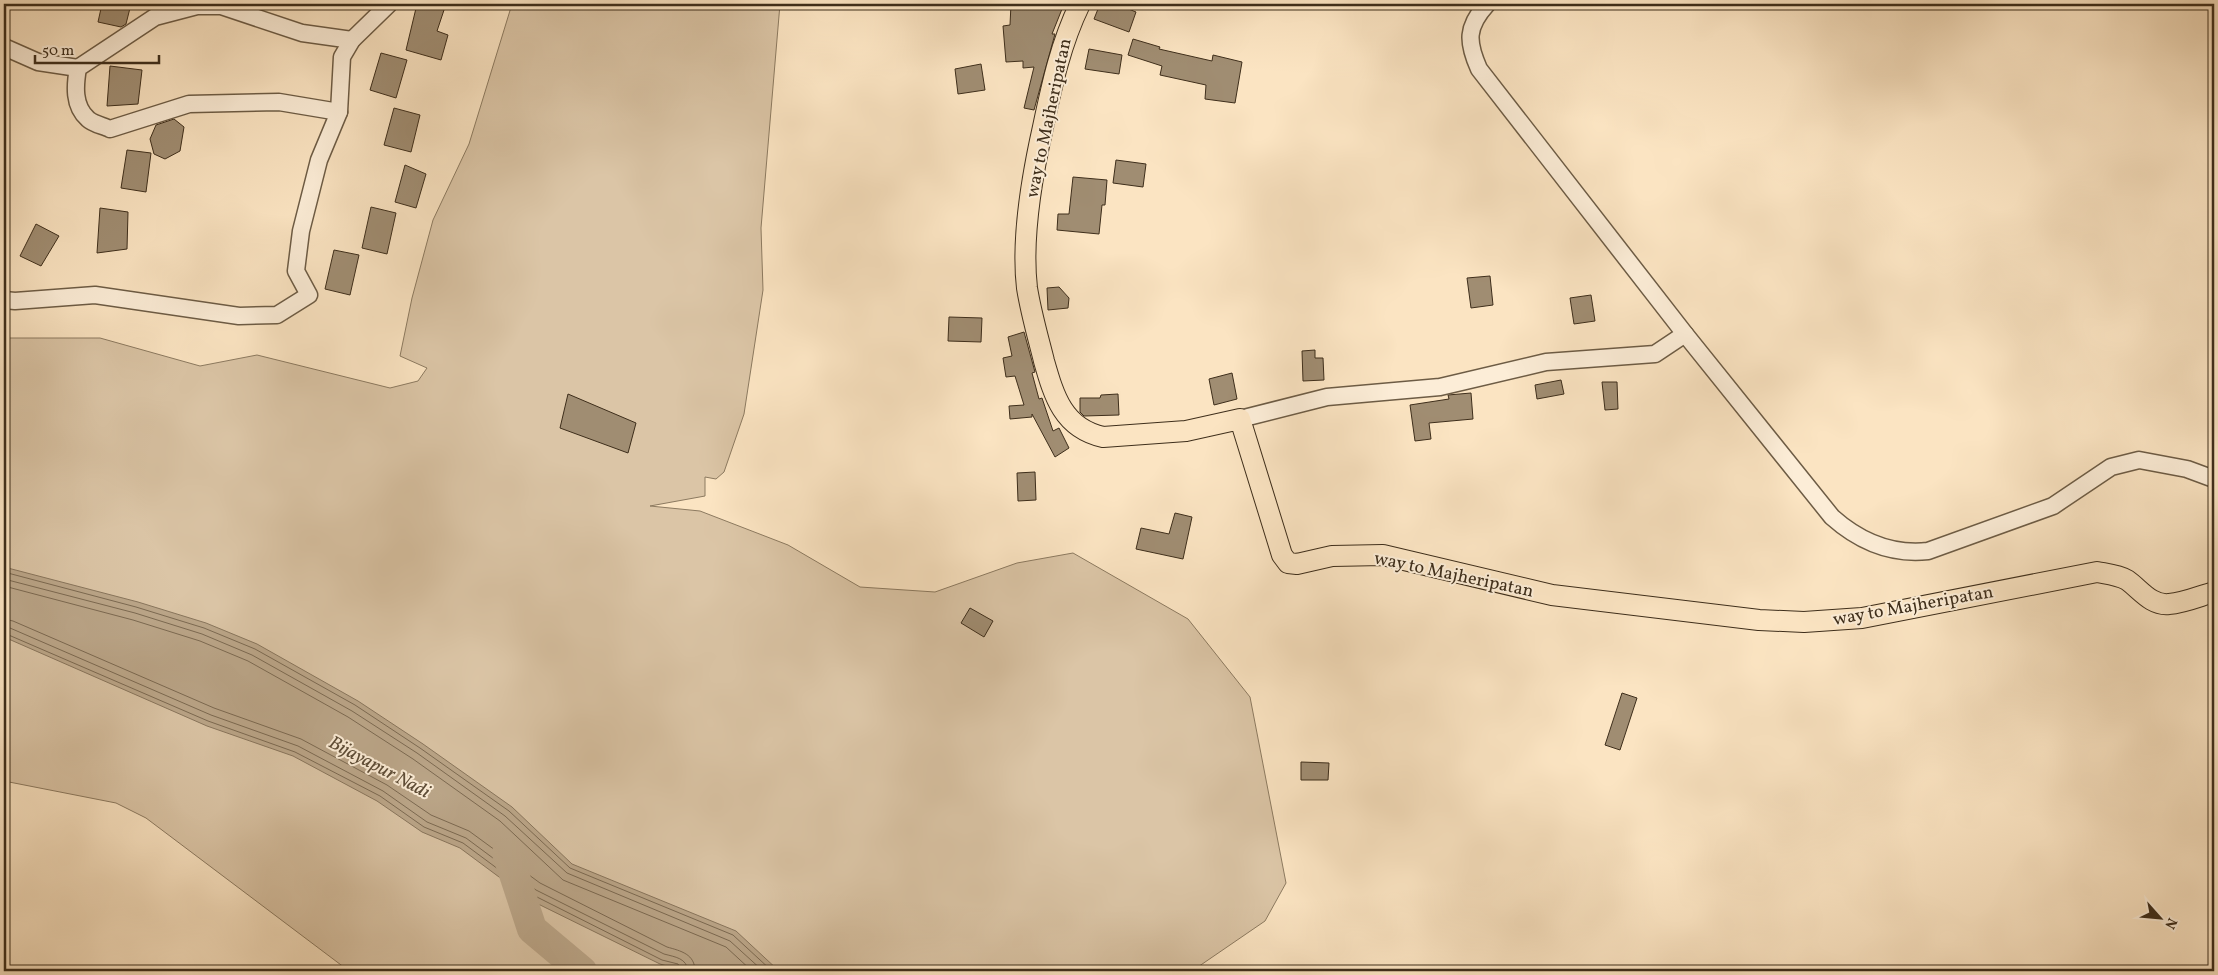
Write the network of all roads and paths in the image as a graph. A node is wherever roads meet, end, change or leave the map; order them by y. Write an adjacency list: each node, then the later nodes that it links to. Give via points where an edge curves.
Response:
1 (389, 4): 4 (street)
2 (1080, 4): 10 (main road, way to Majheripatan, via 1067,32 1053,82 1029,200 1027,286 1053,391 1077,427 1102,437 1186,431)
3 (1487, 4): 9 (street, via 1477,14 1470,30 1470,49 1479,69)
4 (352, 40): 6 (street, via 302,33 221,6 197,6 155,17); 7 (street, via 342,57)
5 (4, 47): 6 (street, via 38,62)
6 (78, 68): 7 (street, via 75,89 79,106 88,120 110,129 189,104 280,102)
7 (339, 112): 8 (street, via 319,160 300,231 296,271 309,294 277,315 239,316 95,295 15,302)
8 (4, 300)
9 (1685, 334): 10 (street, via 1655,354 1546,362 1440,386 1326,397); 11 (street, via 1832,517 1869,543 1914,552 1928,551 2053,506 2111,467 2139,460 2187,469)
10 (1240, 419): 12 (main road, way to Majheripatan, via 1282,555 1288,563 1332,556 1383,555 1552,595 1759,620 1804,622 1862,618 2097,572 2126,580 2158,603 2169,604)
11 (2214, 479)
12 (2214, 592)

